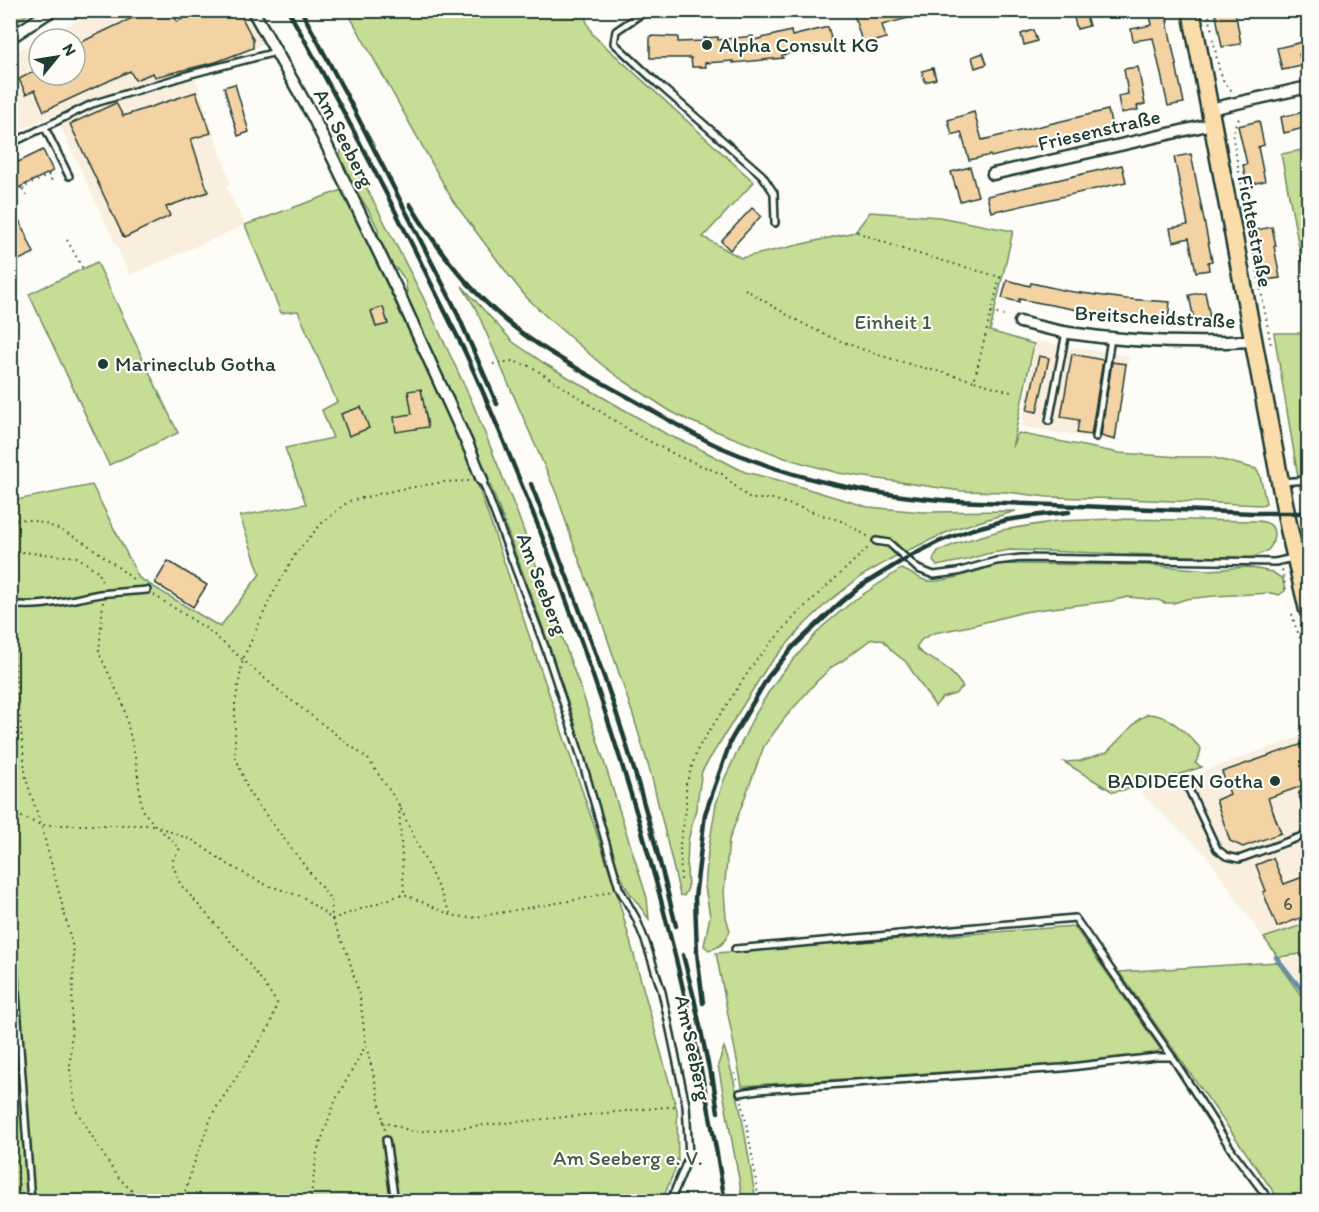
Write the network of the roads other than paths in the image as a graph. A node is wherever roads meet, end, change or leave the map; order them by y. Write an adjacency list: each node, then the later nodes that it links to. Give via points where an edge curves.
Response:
1 (52, 10): 7 (street)
2 (647, 10): 15 (lane, via 616,31 614,43 762,175 774,193)
3 (720, 10): 4 (street)
4 (724, 10)
5 (1191, 10): 10 (main road, Fichtestraße)
6 (253, 11): 8 (street, Am Seeberg)
7 (10, 38)
8 (276, 52): 11 (lane, via 92,104); 22 (street, Am Seeberg, via 313,117 400,296)
9 (1308, 87): 10 (street, Friesenstraße)
10 (1211, 117): 13 (street, Friesenstraße); 19 (main road, Fichtestraße)
11 (45, 128): 12 (lane); 14 (lane)
12 (10, 144)
13 (993, 174)
14 (69, 176)
15 (775, 223)
16 (1020, 322): 17 (street, Breitscheidstraße)
17 (1066, 332): 18 (street, Breitscheidstraße); 20 (lane)
18 (1111, 338): 19 (street, Breitscheidstraße); 21 (lane)
19 (1253, 341): 24 (main road, Fichtestraße)
20 (1049, 421)
21 (1096, 437)
22 (482, 480): 41 (lane, Am Seeberg, via 545,646 619,888 636,918 662,992 686,1105 689,1156)
23 (1308, 480): 24 (lane)
24 (1280, 483): 26 (main road, Fichtestraße)
25 (876, 541): 26 (lane, via 889,543 918,569 934,575 1021,558 1275,562)
26 (1295, 558): 29 (main road, Fichtestraße)
27 (147, 590): 28 (lane, via 44,604)
28 (10, 604)
29 (1308, 610)
30 (1184, 779): 33 (lane, via 1217,849 1226,856 1239,860)
31 (1303, 794): 32 (lane)
32 (1308, 810)
33 (1308, 834)
34 (10, 908): 39 (lane)
35 (735, 949): 36 (lane, via 1075,918)
36 (1172, 1058): 37 (lane); 42 (lane)
37 (740, 1093)
38 (386, 1140): 40 (lane)
39 (31, 1202)
40 (395, 1202)
41 (670, 1202)
42 (1271, 1202)

